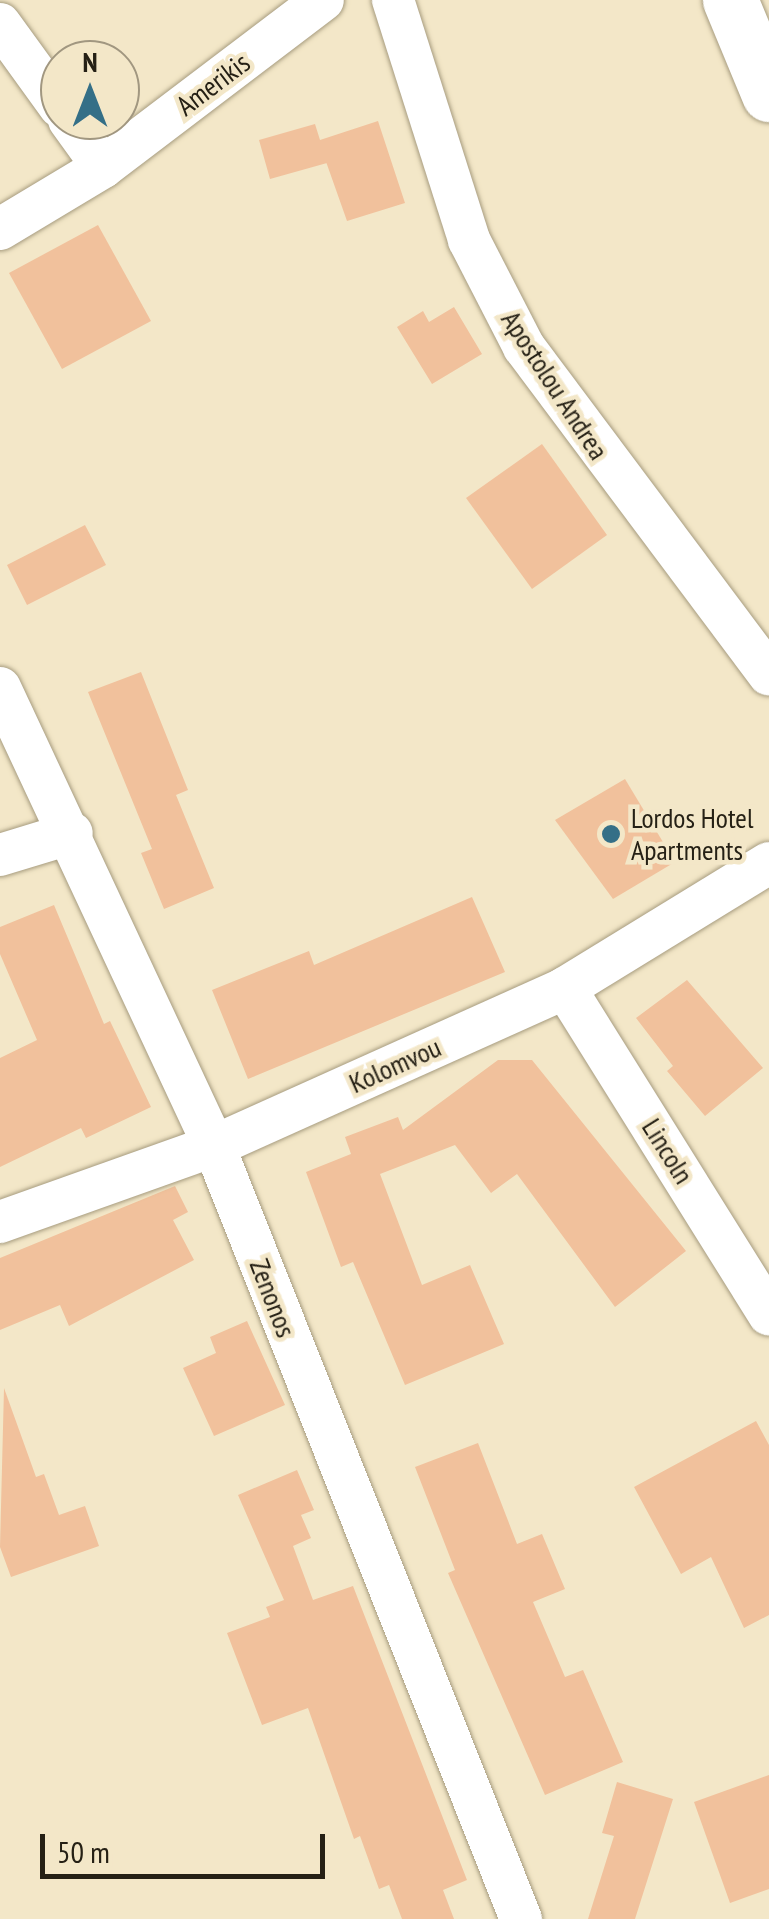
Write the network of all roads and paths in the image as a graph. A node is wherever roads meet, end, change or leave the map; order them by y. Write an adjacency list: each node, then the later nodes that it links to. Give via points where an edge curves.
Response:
1 (323, 0): 8 (street, Amerikis)
2 (392, 0): 10 (street, Apostolou Andrea, via 469,240 524,347)
3 (730, 0): 6 (street)
4 (0, 24): 5 (street)
5 (40, 79)
6 (769, 94)
7 (83, 140): 8 (street)
8 (103, 167): 9 (street, Amerikis)
9 (0, 229)
10 (769, 675)
11 (0, 688): 12 (street, Zenonos)
12 (72, 833): 13 (street); 16 (street, Zenonos)
13 (0, 855)
14 (769, 863): 15 (street, Kolomvou)
15 (565, 988): 16 (street, Kolomvou); 18 (street, Lincoln)
16 (214, 1146): 17 (street, Kolomvou); 19 (street, Zenonos)
17 (0, 1222)
18 (769, 1315)
19 (520, 1919)

